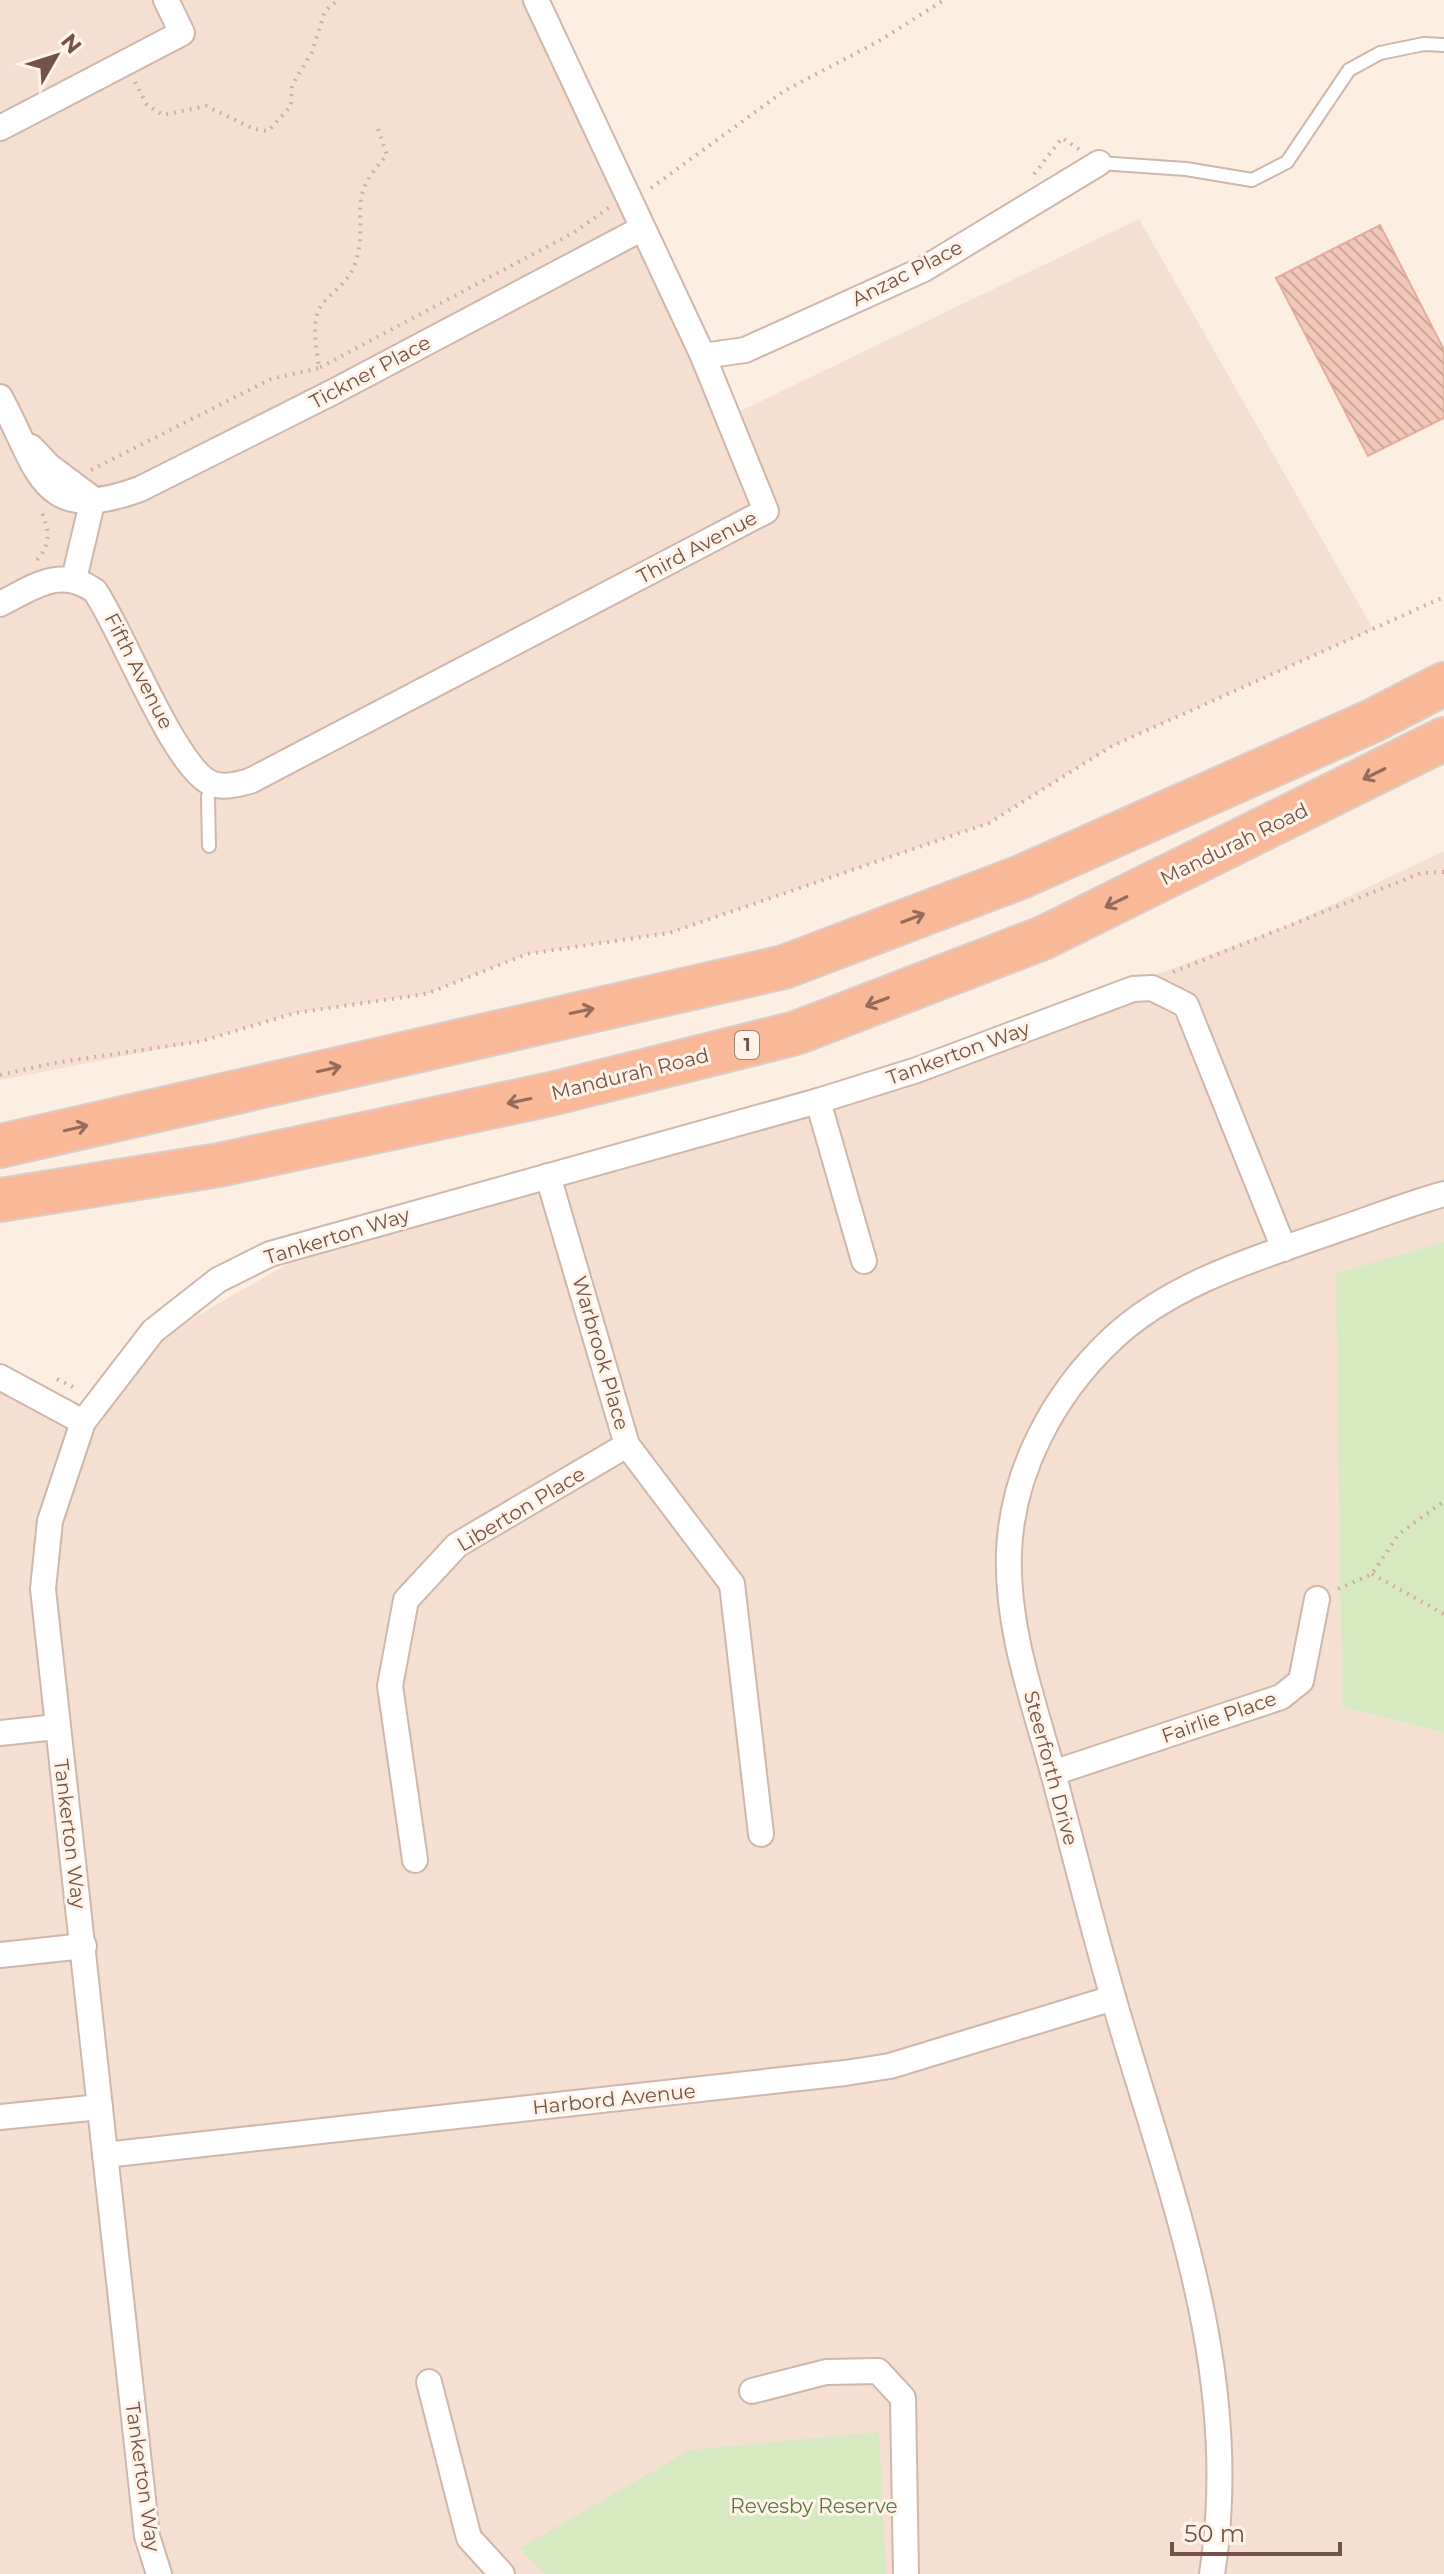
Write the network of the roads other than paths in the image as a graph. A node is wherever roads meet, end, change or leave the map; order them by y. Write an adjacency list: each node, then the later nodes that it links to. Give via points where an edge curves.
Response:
1 (166, 0): 4 (street, via 182,33)
2 (536, 0): 6 (street, Third Avenue)
3 (1444, 45): 5 (lane, via 1380,53 1349,70 1287,162 1252,180)
4 (0, 128)
5 (1099, 163): 7 (street, Anzac Place, via 924,269 745,350)
6 (641, 229): 7 (street, Third Avenue); 9 (street, Tickner Place, via 140,489 110,500)
7 (703, 356): 14 (street, Third Avenue, via 766,511 250,781)
8 (0, 397): 9 (street, via 23,438 62,487)
9 (93, 499): 10 (street)
10 (74, 579): 11 (street, via 50,578); 14 (street, Fifth Avenue, via 95,591 108,609 182,756)
11 (0, 604)
12 (1444, 684): 17 (highway, one-way to 12, via 784,967 1021,877)
13 (1444, 739): 20 (highway, Mandurah Road / 1, one-way to 20, via 1043,938 796,1033 551,1094 219,1165)
14 (212, 784): 15 (lane)
15 (209, 846)
16 (818, 1101): 18 (street, Tankerton Way); 21 (street, Tankerton Way, via 938,1063 1110,996 1152,988 1186,1005 1194,1019); 22 (street)
17 (0, 1146)
18 (548, 1176): 24 (street, Tankerton Way, via 270,1254 218,1280 153,1331); 25 (street, Warbrook Place)
19 (1444, 1194): 21 (street, Steerforth Drive)
20 (0, 1200)
21 (1284, 1249): 29 (street, Steerforth Drive, via 1167,1299 1114,1337 1067,1391 1033,1449 1021,1479 1009,1551 1014,1631)
22 (864, 1261)
23 (0, 1377): 24 (street)
24 (83, 1422): 27 (street, Tankerton Way, via 50,1521 43,1589)
25 (627, 1445): 30 (street, Warbrook Place, via 732,1584); 31 (street, Liberton Place, via 457,1545 406,1600 390,1686)
26 (1317, 1599): 29 (street, Fairlie Place, via 1301,1681 1281,1697)
27 (56, 1727): 28 (street); 32 (street, Tankerton Way)
28 (0, 1733)
29 (1053, 1773): 34 (street, Steerforth Drive)
30 (761, 1834)
31 (415, 1860)
32 (84, 1946): 33 (street); 35 (street, Tankerton Way)
33 (0, 1955)
34 (1113, 1998): 37 (street, Harbord Avenue, via 890,2066); 43 (street, Steerforth Drive, via 1181,2213 1209,2345 1218,2463)
35 (100, 2107): 36 (street); 37 (street, Tankerton Way)
36 (0, 2117)
37 (105, 2155): 40 (street, Tankerton Way, via 147,2536)
38 (429, 2382): 41 (street, via 469,2538)
39 (752, 2391): 42 (street, via 826,2372 878,2371 903,2398)
40 (159, 2574)
41 (502, 2574)
42 (906, 2574)
43 (1212, 2574)

